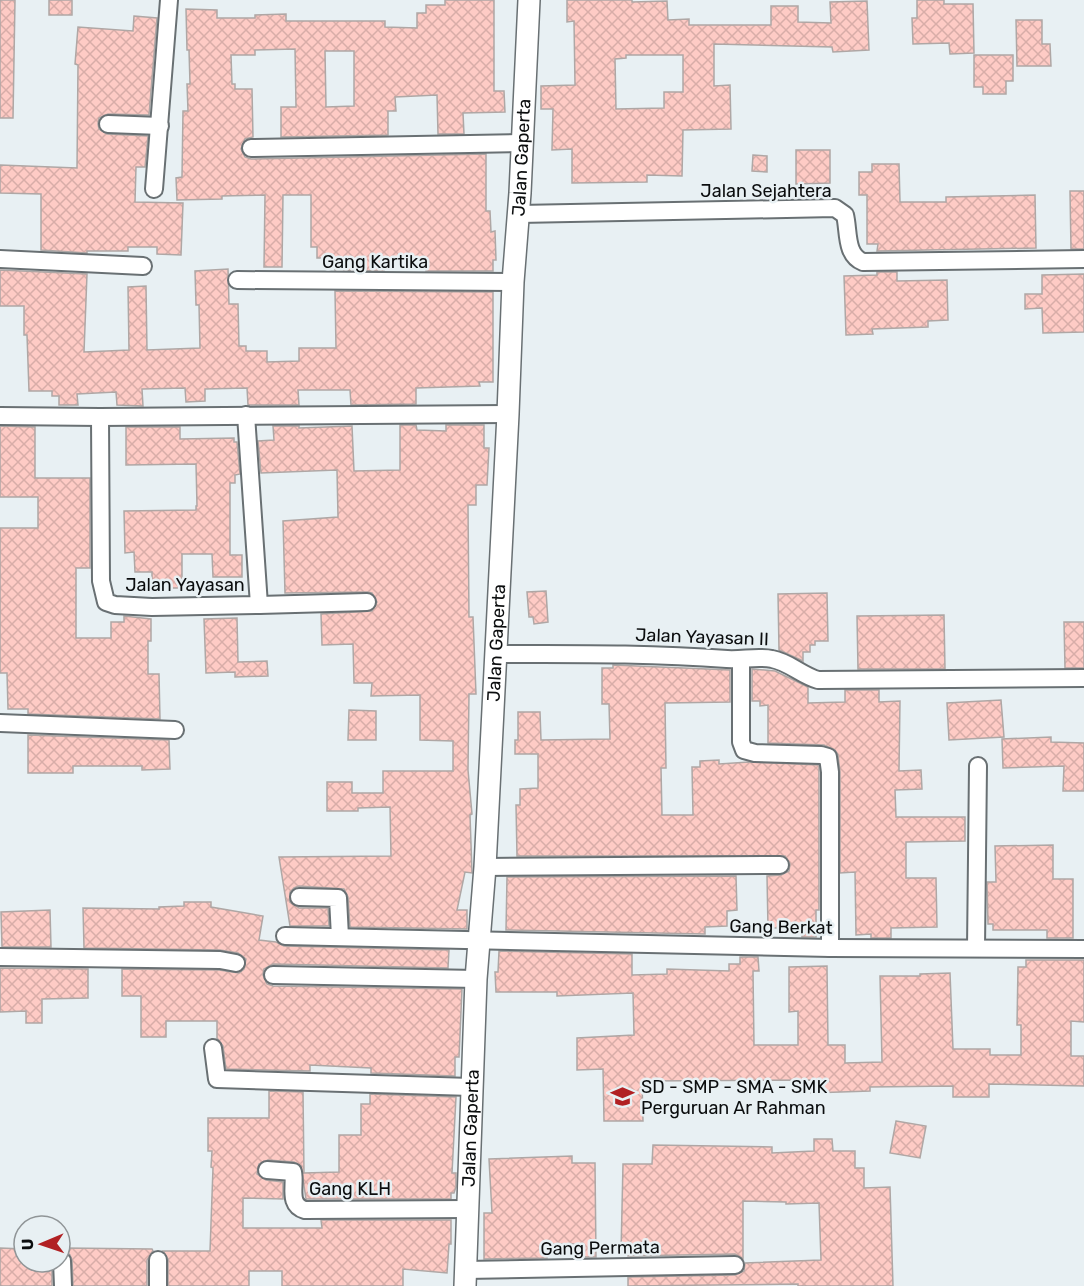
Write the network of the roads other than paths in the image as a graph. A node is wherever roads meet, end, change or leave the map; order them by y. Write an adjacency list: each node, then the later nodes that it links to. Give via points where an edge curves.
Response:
1 (169, 0): 4 (street)
2 (529, 0): 5 (street, Jalan Gaperta)
3 (108, 124): 4 (street)
4 (160, 126): 7 (street)
5 (522, 142): 6 (street); 8 (street, Jalan Gaperta)
6 (251, 148)
7 (154, 189)
8 (519, 214): 10 (street, Jalan Sejahtera, via 830,207 845,215 850,250 863,262); 13 (street, Jalan Gaperta)
9 (0, 259): 11 (street)
10 (1084, 259)
11 (143, 266)
12 (237, 280): 13 (street, Gang Kartika)
13 (513, 282): 14 (street, Jalan Gaperta)
14 (508, 414): 15 (street); 20 (street, Jalan Gaperta)
15 (246, 415): 17 (street); 19 (street, Jalan Yayasan)
16 (0, 416): 17 (street)
17 (100, 417): 19 (street, Jalan Yayasan, via 101,580 106,602 152,607)
18 (367, 602): 19 (street)
19 (259, 605)
20 (494, 654): 21 (street, Jalan Yayasan II, via 639,654); 27 (street, Jalan Gaperta)
21 (741, 660): 22 (street, Jalan Yayasan II, via 777,660 818,680); 32 (street, via 744,750 828,757)
22 (1084, 678)
23 (0, 723): 24 (street)
24 (175, 730)
25 (978, 766): 33 (street)
26 (780, 865): 27 (street)
27 (484, 867): 31 (street, Jalan Gaperta)
28 (299, 897): 30 (street, via 338,898)
29 (285, 936): 30 (street, Gang Berkat)
30 (340, 938): 31 (street, Gang Berkat)
31 (478, 940): 32 (street, Gang Berkat); 38 (street, Jalan Gaperta)
32 (830, 948): 33 (street, Gang Berkat)
33 (976, 948): 34 (street, Gang Berkat)
34 (1084, 949)
35 (0, 957): 36 (street)
36 (236, 963)
37 (273, 975): 38 (street)
38 (476, 979): 40 (street, Jalan Gaperta)
39 (213, 1048): 40 (street, via 216,1079)
40 (471, 1087): 42 (street, Jalan Gaperta)
41 (267, 1170): 42 (street, Gang KLH, via 292,1172 294,1203 301,1209)
42 (467, 1209): 45 (street, Jalan Gaperta)
43 (158, 1260): 46 (street)
44 (735, 1265): 45 (street, Gang Permata)
45 (465, 1278)
46 (158, 1286)

